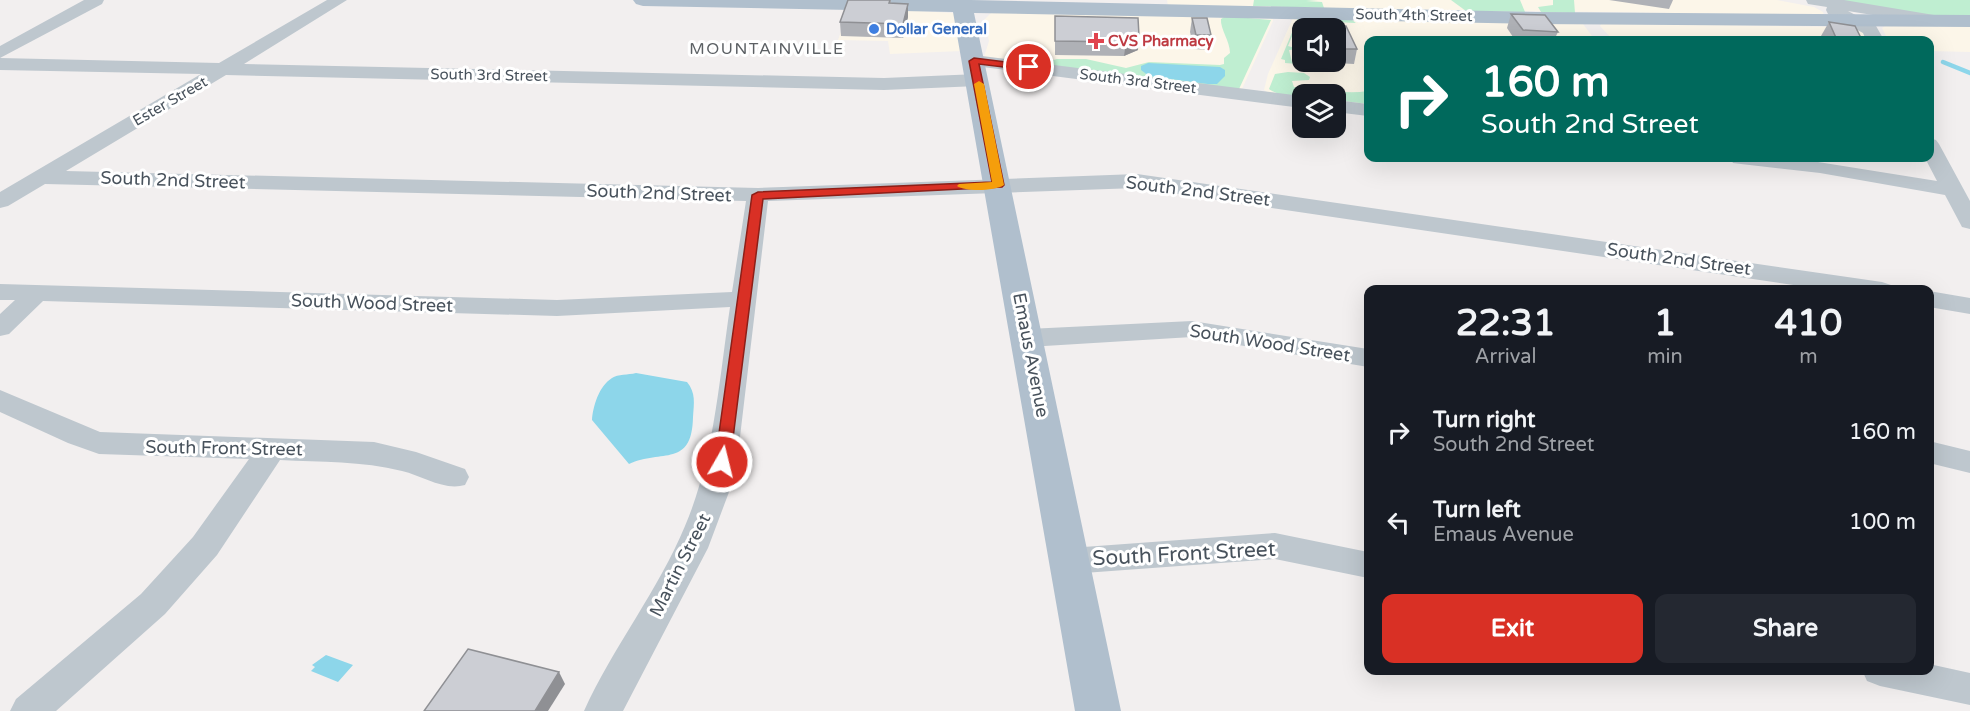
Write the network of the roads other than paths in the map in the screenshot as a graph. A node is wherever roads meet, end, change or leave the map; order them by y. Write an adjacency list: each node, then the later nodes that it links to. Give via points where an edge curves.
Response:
1 (96, 0): 11 (street)
2 (339, 0): 13 (street, Ester Street)
3 (643, 0): 6 (main road, South 4th Street)
4 (1801, 0): 9 (street, via 1836,10)
5 (1815, 0): 7 (street)
6 (961, 3): 9 (main road, South 4th Street); 14 (main road, Emaus Avenue)
7 (1945, 21): 8 (main road, South 4th Street); 9 (main road, South 4th Street)
8 (1970, 21)
9 (1854, 22): 10 (street, via 1870,30)
10 (1873, 36)
11 (0, 53)
12 (0, 64): 13 (street, South 3rd Street)
13 (224, 69): 14 (street, South 3rd Street, via 872,84); 20 (street, Ester Street)
14 (976, 70): 15 (street, South 3rd Street); 21 (main road, Emaus Avenue)
15 (1292, 101)
16 (1346, 107): 17 (street)
17 (1364, 110)
18 (1934, 154): 22 (street)
19 (1777, 162): 22 (street)
20 (40, 177): 23 (street, South 2nd Street); 24 (street, Ester Street)
21 (998, 185): 23 (street, South 2nd Street); 26 (street, South 2nd Street, via 1137,181); 33 (main road, Emaus Avenue)
22 (1953, 190): 25 (street)
23 (758, 195): 29 (street, Martin Street)
24 (0, 201)
25 (1970, 222)
26 (1848, 285)
27 (0, 292): 28 (street, South Wood Street)
28 (36, 294): 29 (street, South Wood Street, via 556,309); 32 (street)
29 (744, 299): 45 (street, Martin Street, via 722,462 704,523)
30 (1934, 299): 31 (street)
31 (1970, 306)
32 (0, 328)
33 (1028, 338): 34 (street, South Wood Street, via 1192,329); 40 (main road, Emaus Avenue)
34 (1364, 357)
35 (0, 400): 36 (street, South Front Street, via 99,443)
36 (273, 448): 39 (street, South Front Street, via 374,453); 44 (street, via 205,546 153,604)
37 (1934, 453): 38 (street)
38 (1970, 462)
39 (454, 477)
40 (1070, 561): 41 (street, South Front Street, via 1275,546); 46 (main road, Emaus Avenue)
41 (1364, 564)
42 (1904, 675): 43 (street)
43 (1970, 689)
44 (28, 711)
45 (603, 711)
46 (1098, 711)

